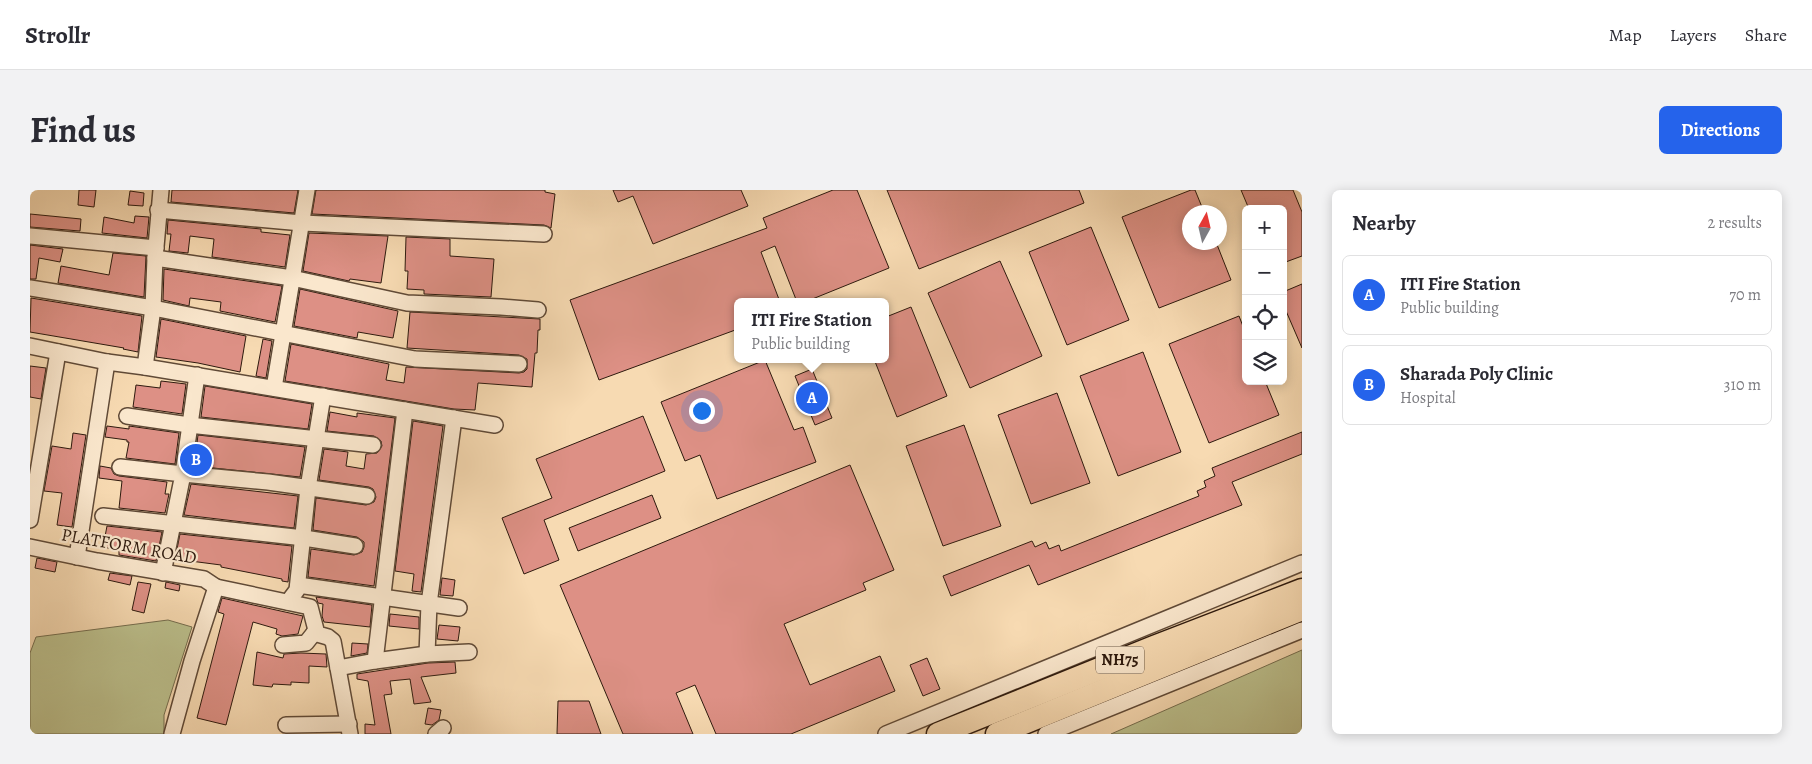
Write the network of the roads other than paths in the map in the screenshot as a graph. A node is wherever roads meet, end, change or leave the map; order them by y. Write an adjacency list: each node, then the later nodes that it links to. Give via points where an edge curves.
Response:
1 (160, 190): 3 (street)
2 (307, 190): 4 (street)
3 (158, 210): 4 (street); 7 (street)
4 (302, 223): 5 (street); 8 (street)
5 (544, 234)
6 (30, 236): 7 (street)
7 (155, 253): 8 (street); 10 (street)
8 (292, 278): 11 (street, via 406,303); 12 (street)
9 (30, 288): 10 (street)
10 (153, 308): 12 (street); 17 (street)
11 (538, 310)
12 (282, 334): 16 (street, via 415,359); 19 (street)
13 (30, 346): 14 (street)
14 (58, 352): 15 (street); 33 (street)
15 (107, 362): 17 (street); 38 (street)
16 (519, 364)
17 (145, 367): 18 (street)
18 (197, 375): 19 (street); 24 (street)
19 (274, 388): 20 (street)
20 (323, 396): 21 (street); 26 (street)
21 (405, 410): 23 (street); 44 (street)
22 (127, 416): 24 (street)
23 (454, 418): 25 (street); 46 (street)
24 (189, 425): 26 (street); 29 (street)
25 (495, 425)
26 (316, 440): 27 (street); 30 (street)
27 (373, 446)
28 (120, 467): 29 (street)
29 (183, 474): 30 (street); 34 (street)
30 (308, 488): 31 (street); 35 (street)
31 (367, 496)
32 (103, 516): 34 (street)
33 (30, 520)
34 (173, 523): 35 (street); 40 (street)
35 (304, 538): 36 (street); 41 (street)
36 (354, 546)
37 (30, 547): 38 (street, PLATFORM ROAD)
38 (77, 557): 40 (street, PLATFORM ROAD)
39 (1302, 563): 59 (street)
40 (163, 573): 42 (street, PLATFORM ROAD, via 204,579)
41 (298, 585): 44 (street); 45 (street)
42 (216, 587): 45 (street, PLATFORM ROAD); 58 (street)
43 (1302, 590): 60 (highway, NH75)
44 (383, 597): 46 (street); 54 (street)
45 (288, 602): 50 (street, PLATFORM ROAD, via 310,607)
46 (429, 604): 47 (street); 53 (street)
47 (459, 608)
48 (1302, 609): 61 (highway, NH75)
49 (1302, 630): 62 (street)
50 (314, 633): 51 (street, via 306,643); 55 (street, via 333,641)
51 (283, 645)
52 (469, 652): 53 (street)
53 (427, 654): 54 (street)
54 (375, 661): 55 (street)
55 (338, 668): 57 (street)
56 (286, 725): 57 (street)
57 (349, 729)
58 (172, 734)
59 (886, 734)
60 (938, 734)
61 (996, 734)
62 (1046, 734)

